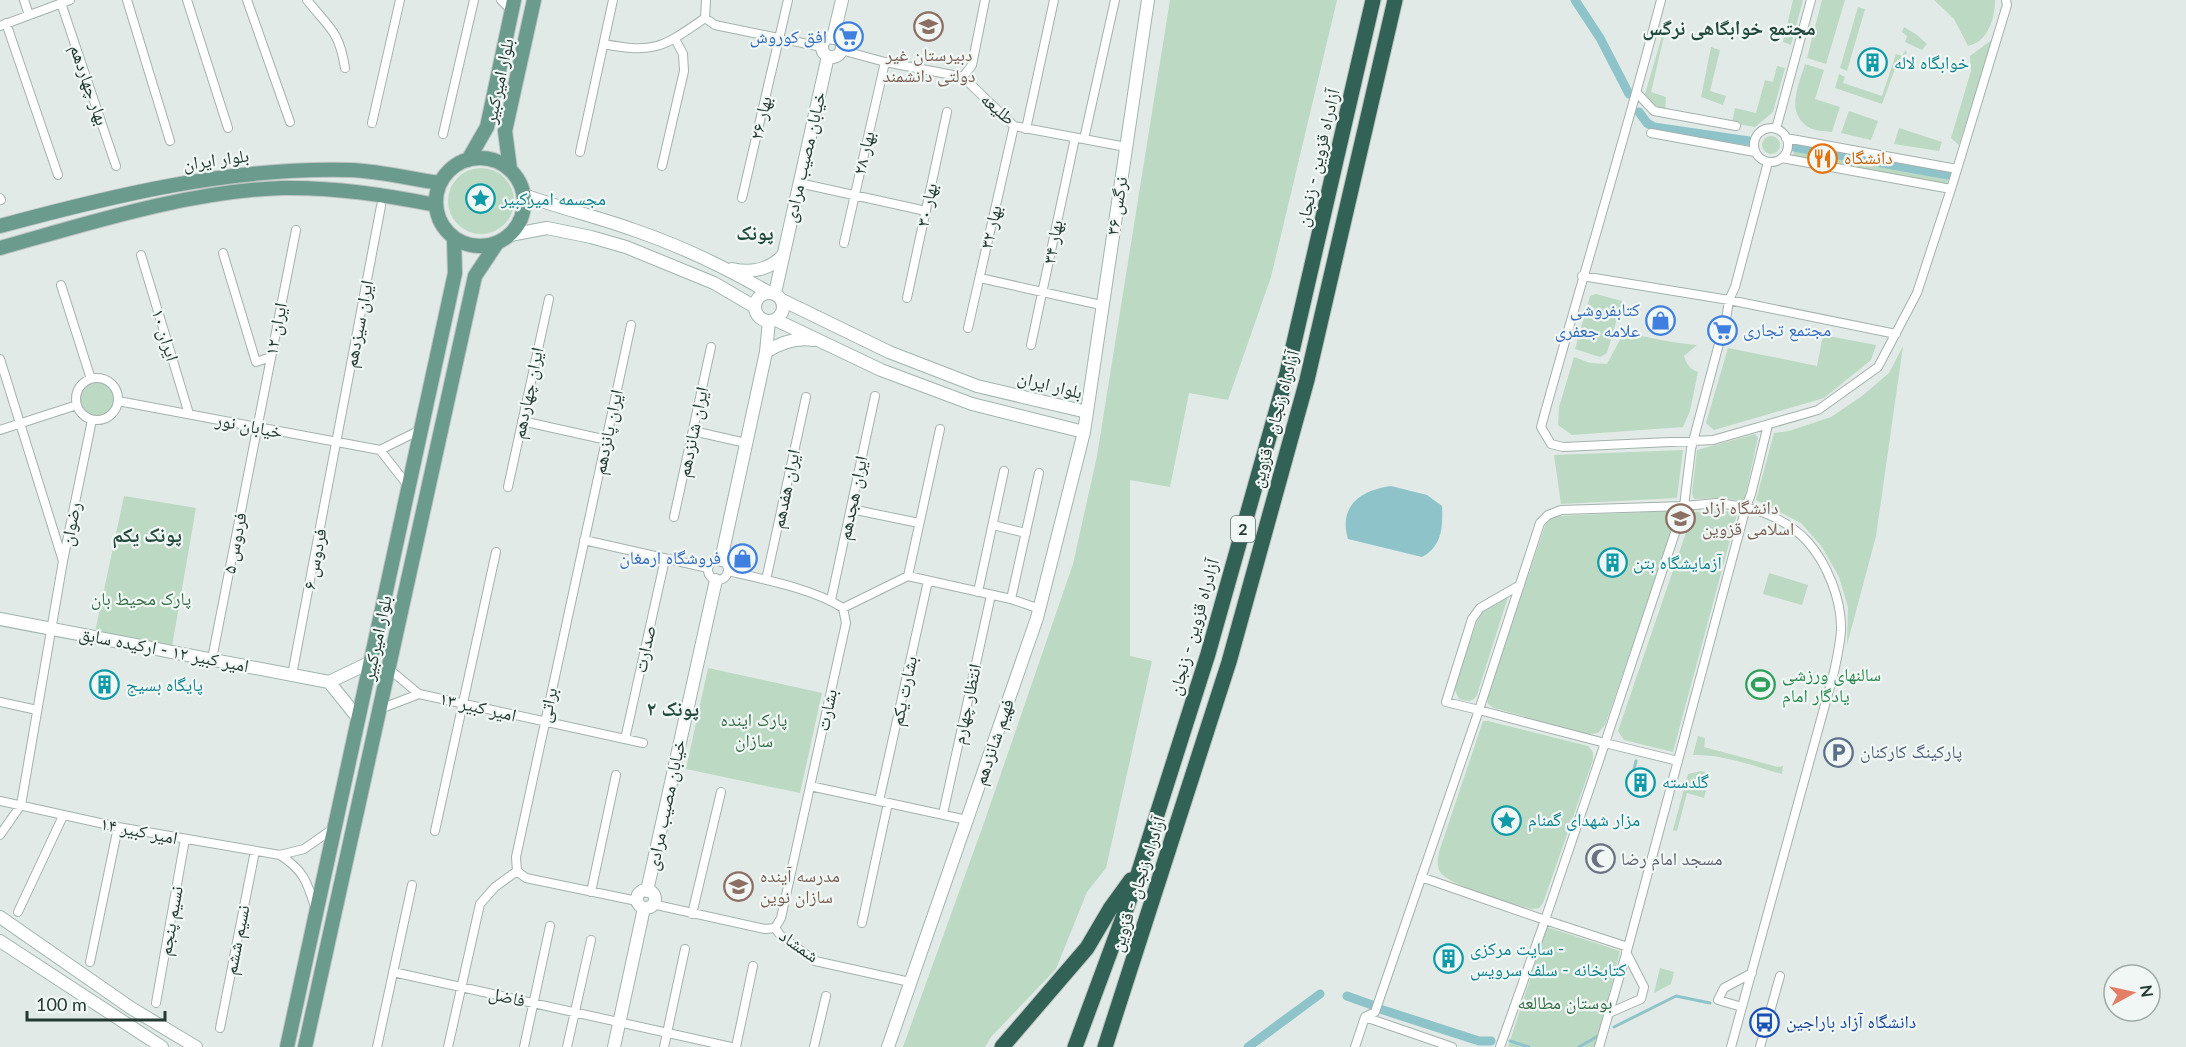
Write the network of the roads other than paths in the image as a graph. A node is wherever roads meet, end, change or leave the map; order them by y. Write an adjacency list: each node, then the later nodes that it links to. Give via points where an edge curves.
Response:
1 (24, 0): 26 (street)
2 (70, 0): 24 (street)
3 (127, 0): 51 (street)
4 (187, 0): 44 (street)
5 (247, 0): 40 (street)
6 (308, 0): 36 (street, via 335,31)
7 (400, 0): 41 (street)
8 (474, 0): 48 (street)
9 (501, 0): 25 (street)
10 (534, 0): 60 (main road, بلوار امیرکبیر, via 505,131)
11 (613, 0): 32 (street)
12 (706, 0): 27 (street)
13 (788, 0): 29 (street, بهار ۲۶)
14 (842, 0): 30 (street)
15 (985, 0): 37 (street, via 972,65)
16 (1054, 0): 45 (street)
17 (1115, 0): 50 (street, بهار ۳۴)
18 (1148, 0): 52 (street, نرگس ۳۶)
19 (1373, 0): 191 (highway, آزادراه قزوین - زنجان / 2, via 1287,373 1208,654)
20 (1395, 0): 241 (highway, آزادراه زنجان - قزوین / 2, via 1310,368 1225,673)
21 (1661, 0): 38 (street)
22 (1811, 0): 46 (street)
23 (2006, 0): 61 (street, via 1994,53)
24 (61, 3): 26 (street); 58 (street, بهار چهاردهم)
25 (513, 5): 56 (main road, بلوار امیرکبیر, via 486,127)
26 (29, 15): 28 (street)
27 (705, 18): 29 (street, via 715,25); 31 (street)
28 (3, 25): 62 (street)
29 (780, 38): 34 (street); 68 (street, بهار ۲۶)
30 (834, 38): 33 (street); 34 (street, via 826,40)
31 (675, 39): 32 (street, via 631,50); 59 (street, via 683,54 684,71)
32 (604, 44): 53 (street)
33 (842, 50): 34 (street, via 838,55); 35 (street)
34 (825, 52): 64 (street, خیابان مصیب مرادی)
35 (885, 62): 37 (street); 67 (street, بهار ۲۸)
36 (345, 68)
37 (963, 77): 42 (street, طلیعه)
38 (1637, 93): 43 (street, via 1654,111); 83 (street)
39 (947, 112): 71 (street, بهار ۳۰)
40 (290, 122)
41 (372, 123)
42 (1014, 126): 45 (street, طلیعه); 84 (street, بهار ۳۲)
43 (1736, 126)
44 (228, 129)
45 (1026, 129): 50 (street, طلیعه)
46 (1776, 129): 49 (street); 54 (street, via 1759,134)
47 (1651, 133): 54 (street)
48 (443, 134)
49 (1786, 138): 55 (street, via 1788,146); 61 (street)
50 (1080, 139): 52 (street, طلیعه); 86 (street, بهار ۳۴)
51 (170, 141)
52 (1126, 147): 91 (street, نرگس ۳۶)
53 (580, 152)
54 (1755, 152): 57 (street)
55 (1782, 158): 57 (street); 65 (street)
56 (468, 160): 60 (main road, via 497,161); 63 (main road, via 452,169)
57 (1768, 162): 90 (street)
58 (116, 166)
59 (662, 166)
60 (510, 169): 66 (main road)
61 (1957, 169): 65 (street)
62 (58, 175)
63 (440, 183): 69 (main road); 72 (main road, بلوار ایران, via 352,170 238,174 166,185)
64 (800, 183): 67 (street); 81 (street, خیابان مصیب مرادی)
65 (1951, 189): 97 (street, via 1917,293)
66 (524, 195): 74 (main road, via 524,210); 82 (street, بلوار ایران, via 632,229)
67 (855, 195): 71 (street); 77 (street, بهار ۲۸)
68 (742, 198)
69 (436, 205): 75 (main road, via 439,218); 78 (main road, بلوار ایران, via 374,193 325,189 242,191 138,211)
70 (381, 206): 124 (street, ایران سیزدهم)
71 (926, 210): 88 (street, بهار ۳۰)
72 (0, 226)
73 (296, 230): 103 (street, ایران ۱۲)
74 (510, 235): 76 (main road); 92 (street, via 547,228 626,247 714,283)
75 (454, 238): 76 (main road, via 482,247); 117 (main road, بلوار امیرکبیر, via 455,273)
76 (497, 243): 160 (main road, بلوار امیرکبیر, via 475,276)
77 (844, 243)
78 (0, 248)
79 (223, 253): 103 (street, via 256,362)
80 (141, 255): 111 (street, ایران ۱۰)
81 (783, 255): 82 (street, via 776,264 763,269 736,270); 87 (street, خیابان مصیب مرادی)
82 (723, 266): 87 (street, بلوار ایران)
83 (1582, 276): 90 (street); 123 (street, via 1541,428 1551,444 1563,447)
84 (980, 278): 86 (street); 96 (street, بهار ۳۲)
85 (61, 285): 105 (street)
86 (1043, 292): 91 (street); 100 (street, بهار ۳۴)
87 (775, 295): 92 (street, via 758,297); 94 (street, via 783,311); 110 (street, بلوار ایران, via 889,352 977,386)
88 (907, 298)
89 (549, 299): 113 (street, ایران چهاردهم)
90 (1729, 300): 93 (street); 97 (street)
91 (1101, 305): 110 (street, نرگس ۳۶)
92 (755, 307): 94 (street, via 761,319)
93 (1726, 320)
94 (773, 321): 98 (street, بلوار ایران); 102 (street)
95 (631, 324): 122 (street, ایران پانزدهم)
96 (968, 328)
97 (1896, 334): 115 (street, via 1878,367 1818,410)
98 (820, 340): 102 (street, via 792,340); 121 (street, بلوار ایران, via 882,370 972,404)
99 (1720, 340): 123 (street)
100 (1031, 345)
101 (711, 347): 120 (street, ایران شانزدهم)
102 (766, 352): 125 (street)
103 (271, 357): 116 (street, ایران ۱۲)
104 (0, 359): 114 (street)
105 (91, 379): 108 (street, via 110,382); 109 (street, via 77,392)
106 (875, 396): 133 (street, ایران هجدهم)
107 (806, 397): 147 (street, ایران هفدهم)
108 (118, 401): 111 (street, خیابان نور); 112 (street, via 112,414)
109 (77, 405): 112 (street); 114 (street)
110 (1087, 412): 121 (street, بلوار ایران)
111 (189, 414): 116 (street, خیابان نور)
112 (92, 420): 142 (street, رضوان)
113 (522, 421): 122 (street); 130 (street, ایران چهاردهم)
114 (20, 423): 119 (street); 142 (street)
115 (1768, 424): 123 (street, via 1713,440); 132 (street)
116 (257, 427): 124 (street, خیابان نور); 158 (street, فردوس ۵)
117 (422, 429): 126 (street); 129 (main road, بلوار امیرکبیر)
118 (940, 429): 135 (street)
119 (0, 430)
120 (693, 432): 125 (street); 134 (street, ایران شانزدهم)
121 (1084, 432): 155 (street, فهیم شانزدهم)
122 (607, 440): 138 (street, ایران پانزدهم)
123 (1693, 441): 131 (street)
124 (337, 442): 126 (street, خیابان نور); 161 (street, فردوس ۶)
125 (746, 443): 141 (street)
126 (380, 450): 129 (street)
127 (1004, 471): 136 (street)
128 (1039, 473): 137 (street)
129 (409, 487): 159 (main road, بلوار امیرکبیر)
130 (508, 487)
131 (1684, 506): 132 (street, via 1717,503); 149 (street, via 1561,510 1548,515 1540,523); 173 (street)
132 (1746, 507): 174 (street); 212 (street, via 1783,521 1807,541 1826,569 1836,596 1841,628 1834,672)
133 (851, 509): 135 (street); 153 (street, ایران هجدهم)
134 (674, 517)
135 (919, 523): 145 (street)
136 (993, 525): 137 (street); 150 (street)
137 (1026, 533): 152 (street)
138 (584, 540): 140 (street); 170 (street, براتی)
139 (496, 552): 165 (street)
140 (665, 559): 143 (street); 171 (street, صدارت)
141 (721, 560): 143 (street, via 713,561); 144 (street)
142 (63, 561): 157 (street, رضوان)
143 (708, 568): 146 (street)
144 (728, 571): 146 (street, via 724,578); 147 (street)
145 (908, 576): 148 (street); 154 (street)
146 (716, 580): 196 (street, خیابان مصیب مرادی, via 647,891 654,898)
147 (766, 580): 153 (street)
148 (928, 581): 150 (street); 179 (street, بشارت یکم)
149 (1520, 585): 168 (street); 168 (street, via 1480,608 1472,619 1446,702)
150 (978, 592): 151 (street)
151 (991, 595): 152 (street); 181 (street, انتظار چهارم)
152 (1011, 599): 155 (street)
153 (831, 600): 154 (street)
154 (843, 608): 176 (street, بشارت, via 846,623)
155 (1040, 609): 183 (street, فهیم شانزدهم)
156 (1, 616): 157 (street, امیر کبیر ۱۲ - ارکیده سابق)
157 (51, 629): 158 (street, امیر کبیر ۱۲ - ارکیده سابق); 167 (street, رضوان)
158 (212, 660): 161 (street, امیر کبیر ۱۲ - ارکیده سابق)
159 (371, 662): 162 (street); 169 (main road, بلوار امیرکبیر)
160 (389, 669): 163 (street); 166 (main road, بلوار امیرکبیر)
161 (292, 675): 162 (street, امیر کبیر ۱۲ - ارکیده سابق)
162 (328, 682): 169 (street)
163 (419, 694): 165 (street, امیر کبیر ۱۳); 166 (street)
164 (0, 702): 167 (street)
165 (463, 704): 170 (street, امیر کبیر ۱۳); 186 (street)
166 (380, 709): 227 (main road, بلوار امیرکبیر)
167 (37, 710): 180 (street, رضوان)
168 (1479, 710): 173 (street); 193 (street)
169 (358, 718): 184 (main road, بلوار امیرکبیر)
170 (544, 722): 171 (street, امیر کبیر ۱۳); 192 (street, براتی, via 516,857)
171 (625, 740): 172 (street, امیر کبیر ۱۳)
172 (643, 743)
173 (1605, 743): 174 (street); 201 (street)
174 (1678, 761): 208 (street)
175 (616, 775): 195 (street)
176 (810, 786): 179 (street); 204 (street, بشارت, via 781,918)
177 (721, 792): 199 (street)
178 (0, 801): 180 (street, امیر کبیر ۱۴)
179 (884, 802): 181 (street); 202 (street, بشارت یکم)
180 (21, 805): 182 (street, امیر کبیر ۱۴); 187 (street)
181 (943, 814): 183 (street)
182 (63, 816): 185 (street, امیر کبیر ۱۴); 197 (street)
183 (967, 820): 214 (street, فهیم شانزدهم)
184 (336, 826): 190 (street, امیر کبیر ۱۴, via 304,849); 198 (main road, بلوار امیرکبیر)
185 (118, 827): 188 (street, امیر کبیر ۱۴); 209 (street)
186 (435, 831)
187 (0, 835)
188 (185, 839): 189 (street, امیر کبیر ۱۴); 217 (street, نسیم پنجم)
189 (255, 851): 190 (street, امیر کبیر ۱۴); 224 (street, نسیم ششم)
190 (280, 855): 198 (street, via 301,871)
191 (1140, 867): 239 (highway, via 1087,948); 240 (highway, آزادراه قزوین - زنجان / 2)
192 (517, 871): 195 (street, شمشاد, via 526,878); 215 (street, via 480,904)
193 (1421, 877): 201 (street); 222 (street, via 1375,1012)
194 (412, 885): 211 (street)
195 (591, 892): 196 (street, شمشاد)
196 (644, 904): 199 (street, شمشاد); 223 (street)
197 (18, 912)
198 (317, 913): 226 (main road, بلوار امیرکبیر)
199 (692, 914): 204 (street, شمشاد)
200 (0, 917): 229 (street, via 131,1008)
201 (1545, 920): 208 (street); 244 (street)
202 (862, 923)
203 (550, 926): 218 (street)
204 (775, 928): 214 (street, شمشاد, via 815,961)
205 (591, 940): 220 (street)
206 (0, 941): 228 (street)
207 (685, 949): 225 (street)
208 (1627, 950): 221 (street); 221 (street, via 1644,987 1641,999)
209 (90, 962)
210 (753, 966): 236 (street)
211 (393, 972): 215 (street, فاضل); 230 (street)
212 (1752, 973): 219 (street); 219 (street, via 1724,988 1718,1000)
213 (1780, 976): 247 (street)
214 (910, 982): 238 (street, فهیم شانزدهم)
215 (462, 987): 218 (street, فاضل); 231 (street)
216 (825, 996): 237 (street)
217 (156, 1003)
218 (533, 1003): 220 (street, فاضل); 232 (street)
219 (1742, 1007): 246 (street)
220 (575, 1012): 223 (street, فاضل); 233 (street)
221 (1609, 1013): 245 (street)
222 (1365, 1017): 242 (street); 243 (street)
223 (620, 1022): 225 (street, فاضل); 234 (street)
224 (220, 1028)
225 (667, 1033): 235 (street); 236 (street, فاضل)
226 (287, 1040): 227 (street)
227 (306, 1043)
228 (162, 1047)
229 (196, 1047)
230 (377, 1047)
231 (448, 1047)
232 (524, 1047)
233 (567, 1047)
234 (614, 1047)
235 (664, 1047)
236 (734, 1047)
237 (814, 1047)
238 (888, 1047)
239 (1002, 1047)
240 (1076, 1047)
241 (1105, 1047)
242 (1355, 1047)
243 (1452, 1047)
244 (1500, 1047)
245 (1599, 1047)
246 (1731, 1047)
247 (1760, 1047)

